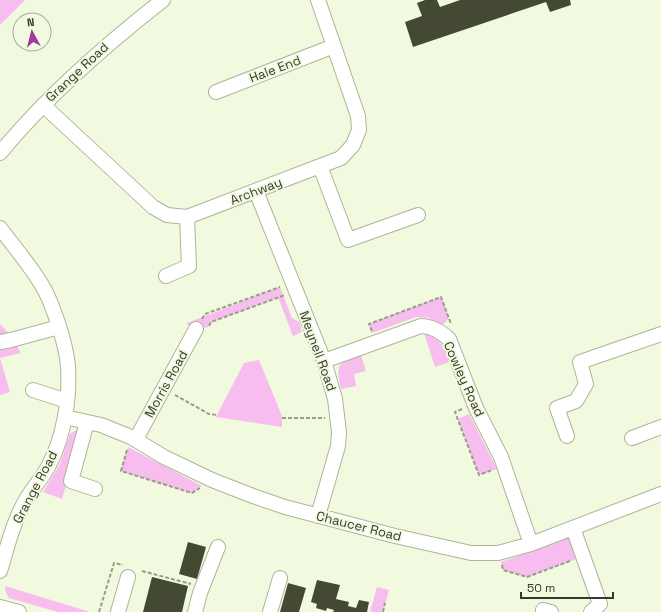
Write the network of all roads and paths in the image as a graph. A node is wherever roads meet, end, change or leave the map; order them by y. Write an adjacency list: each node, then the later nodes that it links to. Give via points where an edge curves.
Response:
1 (163, 0): 5 (street, Grange Road, via 118,35)
2 (318, 0): 3 (street, Archway)
3 (334, 46): 4 (street, Hale End); 7 (street, Archway, via 358,116 359,130 353,144 340,158)
4 (216, 92)
5 (43, 105): 6 (street, Grange Road); 10 (street, Archway, via 153,207 167,215)
6 (0, 153)
7 (320, 166): 8 (street, Archway); 9 (street, via 348,240)
8 (256, 192): 10 (street, Archway); 13 (street, Meynell Road)
9 (418, 215)
10 (187, 217): 12 (street, via 189,266)
11 (0, 228): 14 (street, Grange Road, via 44,287)
12 (166, 276)
13 (294, 286): 15 (path, via 211,322 208,328); 15 (path, via 205,314); 18 (street, Meynell Road)
14 (59, 327): 17 (street); 21 (street, Grange Road, via 68,367)
15 (198, 327): 19 (street, Morris Road)
16 (661, 334): 29 (street, via 580,362 586,384 576,401 557,408)
17 (0, 342)
18 (324, 361): 22 (street, Cowley Road, via 421,326 428,326 449,339); 26 (street, Meynell Road, via 336,399)
19 (164, 388): 23 (path, via 209,414); 30 (street, Morris Road)
20 (33, 390): 21 (street)
21 (67, 401): 24 (street, Grange Road)
22 (474, 404): 32 (street, Cowley Road); 32 (path, via 455,412 479,475)
23 (217, 415)
24 (65, 417): 27 (street, Chaucer Road); 38 (street, Grange Road, via 58,444 49,464)
25 (282, 418): 26 (path)
26 (338, 419): 36 (street, Meynell Road, via 338,446)
27 (87, 422): 30 (street, Chaucer Road); 34 (street, via 71,481)
28 (661, 427): 31 (street)
29 (567, 436)
30 (133, 438): 33 (street, Chaucer Road, via 164,457); 33 (path, via 121,471 192,493)
31 (632, 438)
32 (504, 466): 39 (street, Cowley Road)
33 (212, 480): 36 (street, Chaucer Road)
34 (95, 489)
35 (661, 494): 37 (street, Chaucer Road)
36 (318, 516): 41 (street, Chaucer Road, via 471,553)
37 (573, 528): 39 (street, Chaucer Road); 42 (street)
38 (5, 537): 43 (street, Grange Road)
39 (531, 544): 41 (street, Chaucer Road)
40 (218, 547): 47 (street)
41 (498, 553): 42 (path, via 503,570 527,577)
42 (583, 556): 55 (street, via 600,604)
43 (0, 571)
44 (142, 571): 47 (path)
45 (128, 577): 51 (street)
46 (280, 578): 53 (street)
47 (202, 588): 52 (street)
48 (385, 603): 54 (path)
49 (0, 606): 50 (street)
50 (19, 612)
51 (118, 612)
52 (195, 612)
53 (270, 612)
54 (383, 612)
55 (591, 612)

